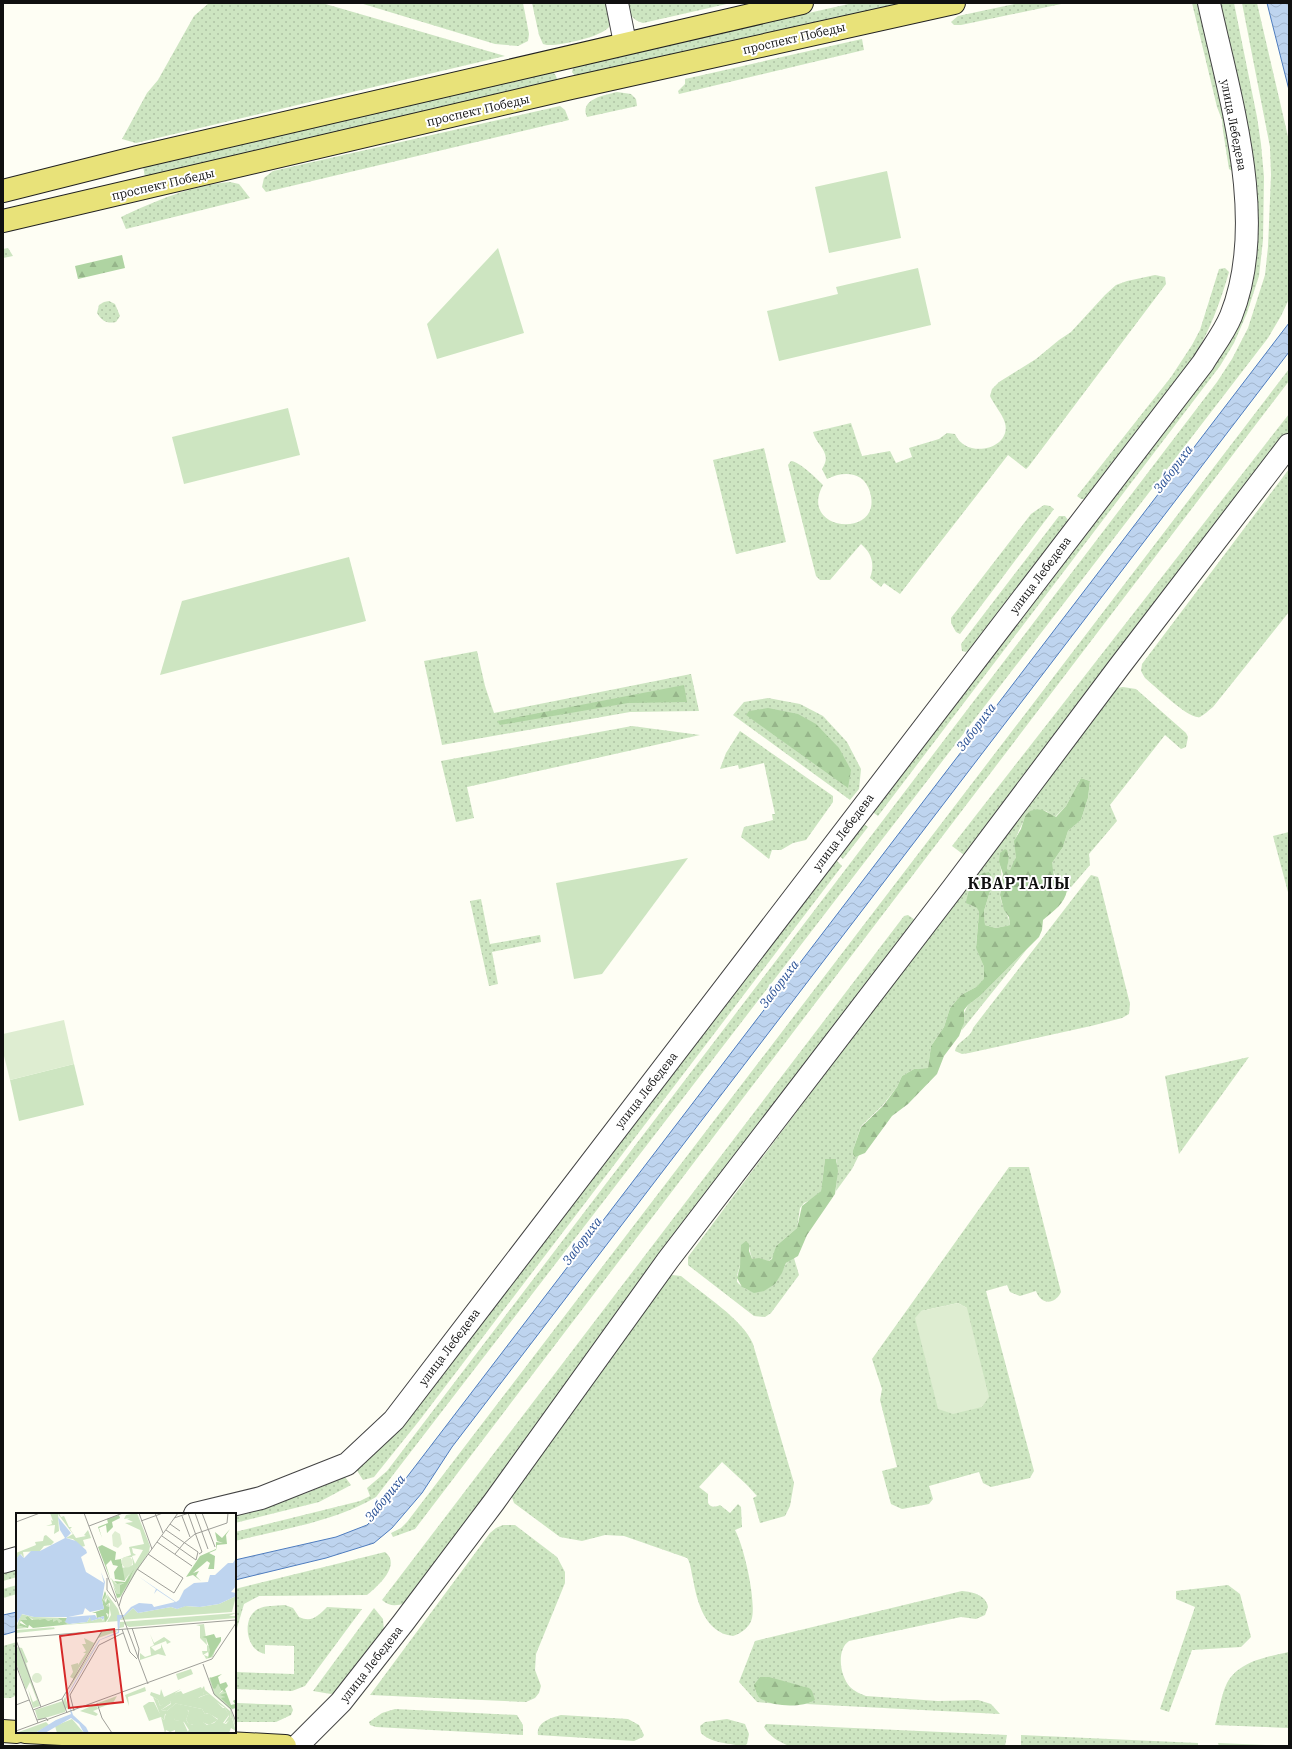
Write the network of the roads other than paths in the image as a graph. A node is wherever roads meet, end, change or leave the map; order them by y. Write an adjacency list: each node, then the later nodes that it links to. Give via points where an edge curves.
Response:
1 (617, 3): 5 (street)
2 (802, 3): 5 (main road)
3 (954, 3): 7 (main road, проспект Победы, via 578,86)
4 (1209, 3): 11 (street, улица Лебедева, via 1240,144 1246,218 1244,269 1238,296 1230,317 1202,363 394,1420 347,1464 261,1498)
5 (625, 43): 6 (main road)
6 (138, 157): 7 (main road, via 131,166 132,173 134,181); 8 (main road)
7 (144, 188): 9 (main road, проспект Победы)
8 (3, 191)
9 (3, 221)
10 (1289, 445): 18 (street, улица Лебедева, via 668,1260 403,1623 341,1702)
11 (199, 1513)
12 (16, 1558): 13 (street)
13 (3, 1562)
14 (3, 1731): 15 (main road)
15 (16, 1732)
16 (44, 1733): 17 (main road)
17 (285, 1746)
18 (297, 1746)

